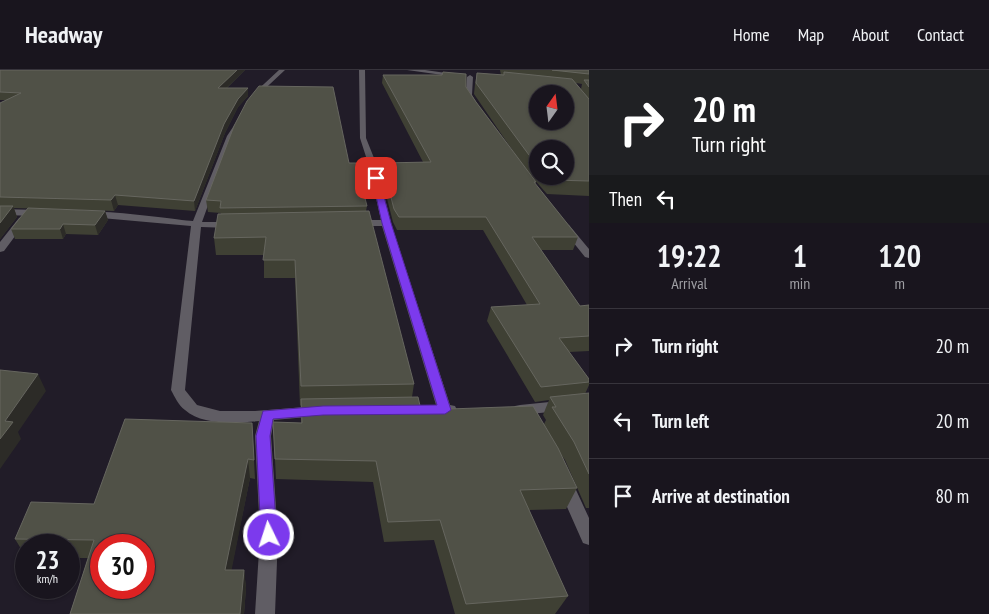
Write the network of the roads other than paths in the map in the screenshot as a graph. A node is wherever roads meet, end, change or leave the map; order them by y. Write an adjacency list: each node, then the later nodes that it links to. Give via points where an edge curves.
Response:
1 (282, 70): 6 (street)
2 (362, 70): 14 (street, via 363,138)
3 (410, 70): 4 (street)
4 (470, 77): 5 (street); 7 (street, via 469,94)
5 (479, 78)
6 (249, 102)
7 (478, 111)
8 (240, 116): 17 (street)
9 (0, 212): 10 (street)
10 (28, 212): 11 (street); 18 (street)
11 (46, 213)
12 (82, 214): 17 (street)
13 (558, 217): 19 (street)
14 (386, 223): 15 (street); 22 (street)
15 (349, 224)
16 (244, 225): 17 (street)
17 (196, 226): 27 (street, via 178,390 184,402 196,411 225,417)
18 (0, 249)
19 (589, 255)
20 (589, 404): 25 (street)
21 (389, 410): 22 (street)
22 (445, 410): 23 (street)
23 (463, 410)
24 (507, 410): 25 (street)
25 (525, 410): 28 (street)
26 (333, 411): 27 (street)
27 (268, 414): 31 (street, via 263,436 269,535)
28 (534, 426)
29 (557, 466): 30 (street)
30 (589, 537)
31 (265, 614)

